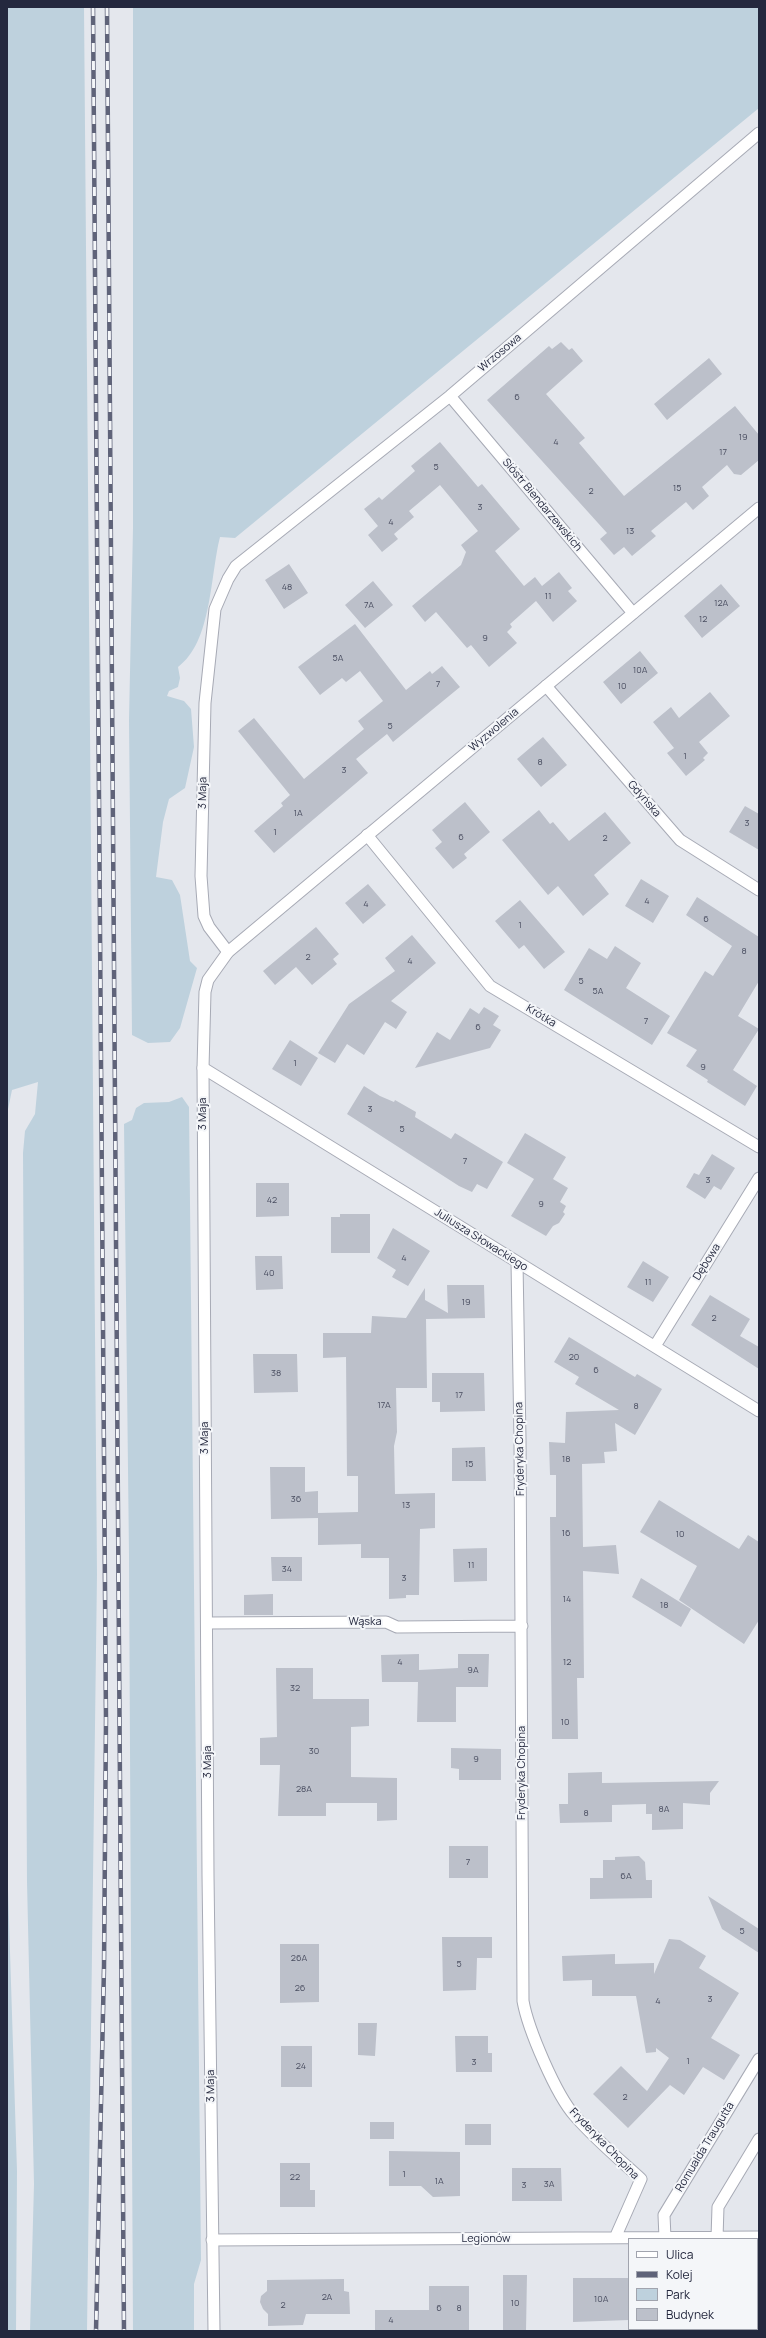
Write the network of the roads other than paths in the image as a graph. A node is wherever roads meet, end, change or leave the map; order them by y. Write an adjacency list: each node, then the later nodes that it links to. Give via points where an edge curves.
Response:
1 (759, 133): 2 (street, Wrzosowa)
2 (450, 396): 4 (street, Wrzosowa); 5 (street, Sióstr Biendarzewskich)
3 (759, 508): 5 (street, Wyzwolenia)
4 (236, 566): 9 (street, 3 Maja, via 215,609 205,703 201,876 204,916)
5 (634, 613): 6 (street, Wyzwolenia)
6 (546, 686): 7 (street, Wyzwolenia); 8 (street, Gdyńska, via 680,840)
7 (367, 835): 9 (street, Wyzwolenia); 11 (street, Krótka, via 490,986)
8 (759, 890)
9 (228, 952): 10 (street, 3 Maja, via 208,980 205,992)
10 (202, 1068): 13 (street, Juliusza Słowackiego); 16 (street, 3 Maja)
11 (759, 1147)
12 (759, 1178): 14 (street, Dębowa)
13 (517, 1262): 14 (street, Juliusza Słowackiego); 17 (street, Fryderyka Chopina)
14 (655, 1346): 15 (street, Juliusza Słowackiego)
15 (759, 1411)
16 (207, 1623): 17 (street, Wąska, via 386,1622 397,1626); 24 (street, 3 Maja)
17 (522, 1626): 21 (street, Fryderyka Chopina, via 523,2001 528,2021 563,2100 576,2117 641,2180)
18 (759, 2059): 22 (street, Romualda Traugutta, via 664,2215)
19 (759, 2139): 23 (street, via 718,2207)
20 (759, 2237): 23 (street, Legionów)
21 (615, 2238): 22 (street, Legionów); 24 (street, Legionów)
22 (665, 2238): 23 (street, Legionów)
23 (717, 2238)
24 (212, 2240): 25 (street, 3 Maja)
25 (214, 2331)

